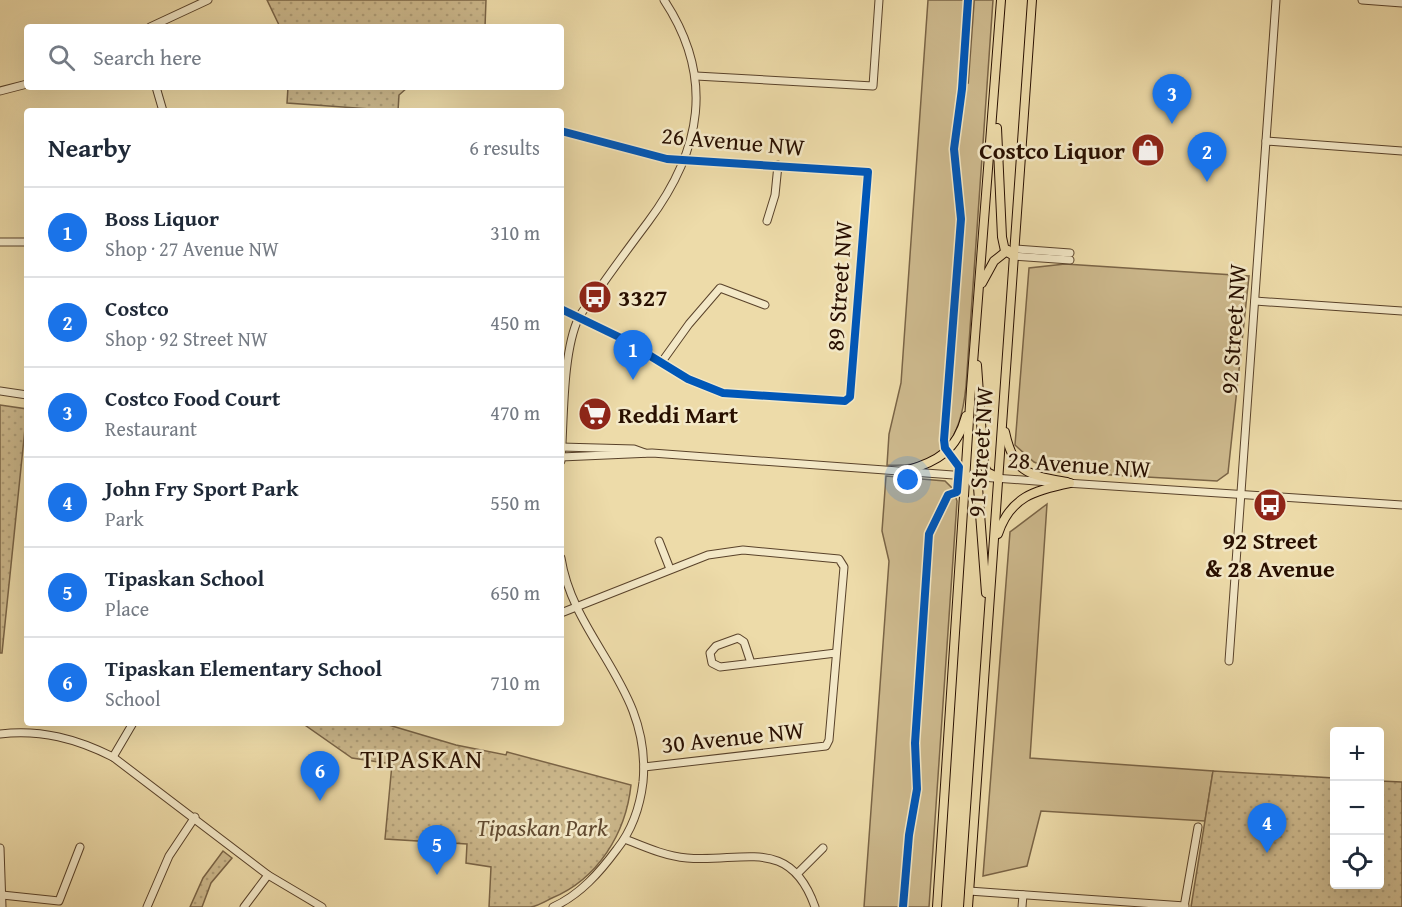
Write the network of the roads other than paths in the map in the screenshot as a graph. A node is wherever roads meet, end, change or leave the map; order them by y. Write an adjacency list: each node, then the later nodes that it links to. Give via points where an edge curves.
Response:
1 (208, 0): 9 (street)
2 (664, 0): 10 (street, via 678,20)
3 (879, 0): 10 (street, via 873,86)
4 (1001, 0): 12 (main road, 91 Street NW)
5 (1032, 0): 25 (main road, 91 Street NW)
6 (1276, 0): 17 (street, 92 Street NW)
7 (1362, 0): 8 (street)
8 (1402, 3)
9 (156, 24)
10 (696, 76): 19 (street, via 696,122)
11 (24, 85): 14 (street)
12 (995, 89): 25 (main road, via 1002,237); 31 (main road, 91 Street NW)
13 (157, 90): 15 (street)
14 (0, 91)
15 (162, 108)
16 (564, 132): 19 (street, 26 Avenue NW, via 667,159)
17 (1266, 141): 18 (street); 27 (street, 92 Street NW)
18 (1402, 151)
19 (685, 160): 20 (street, 26 Avenue NW); 32 (street, via 650,219)
20 (778, 165): 21 (street, 26 Avenue NW); 22 (street, 26 Avenue NW)
21 (868, 172): 34 (street, 89 Street NW, via 850,397 845,401 723,393)
22 (767, 221)
23 (0, 242): 24 (street)
24 (24, 242)
25 (1011, 252): 26 (street); 31 (main road, via 986,273); 39 (main road, 91 Street NW)
26 (1070, 257)
27 (1255, 301): 30 (street); 47 (street, 92 Street NW)
28 (765, 305): 34 (street, via 720,288)
29 (564, 310): 32 (street)
30 (1402, 311)
31 (977, 315): 33 (main road, 91 Street NW)
32 (579, 317): 34 (street); 38 (street, via 567,374)
33 (975, 346): 35 (main road, 91 Street NW); 45 (main road, via 984,465 987,472)
34 (661, 363)
35 (971, 389): 43 (main road, via 964,425 948,452 932,463); 44 (main road, 91 Street NW)
36 (0, 391): 37 (street)
37 (24, 395)
38 (564, 418)
39 (1002, 421): 45 (main road, 91 Street NW); 46 (main road, via 1010,454 1020,468)
40 (564, 447): 41 (street, 28 Avenue NW, via 634,449)
41 (645, 453): 42 (street, 28 Avenue NW); 43 (street, 28 Avenue NW)
42 (564, 457)
43 (905, 471): 44 (street, 28 Avenue NW)
44 (966, 476): 45 (street, 28 Avenue NW); 53 (main road, via 978,487); 81 (main road, 91 Street NW)
45 (999, 478): 46 (street, 28 Avenue NW); 50 (main road, 91 Street NW)
46 (1070, 483): 47 (street, 28 Avenue NW); 50 (main road, via 1048,488 1012,505)
47 (1241, 494): 48 (street, 28 Avenue NW); 57 (street, 92 Street NW)
48 (1402, 505)
49 (659, 541): 51 (street)
50 (993, 548): 53 (main road, 91 Street NW)
51 (670, 568): 54 (street); 56 (street, via 708,555 742,550 839,559 844,567)
52 (564, 572): 54 (street)
53 (989, 605): 71 (main road, 91 Street NW)
54 (578, 608): 55 (street); 62 (street, via 629,698 641,736)
55 (564, 612)
56 (836, 653): 58 (street); 62 (street, 30 Avenue NW, via 826,746)
57 (1229, 661)
58 (751, 663): 58 (street, via 744,642 738,638 710,652 712,663 718,667)
59 (131, 726): 61 (street)
60 (0, 734): 61 (street, via 49,734 92,746)
61 (113, 757): 63 (street)
62 (644, 766): 65 (street, via 642,796)
63 (195, 817): 70 (street); 77 (street, via 169,856)
64 (1198, 827): 75 (street)
65 (625, 839): 69 (street, via 673,857 764,857); 80 (street, via 600,872)
66 (80, 847): 72 (street, via 59,901)
67 (0, 848): 72 (street)
68 (823, 848): 69 (street)
69 (798, 873): 74 (street)
70 (268, 875): 78 (street); 79 (street)
71 (969, 891): 73 (street); 82 (main road, 91 Street NW)
72 (2, 895): 76 (street)
73 (1023, 895): 75 (street); 83 (street)
74 (814, 904)
75 (1185, 906)
76 (2, 907)
77 (147, 907)
78 (244, 907)
79 (322, 907)
80 (553, 907)
81 (938, 907)
82 (968, 907)
83 (1022, 907)

